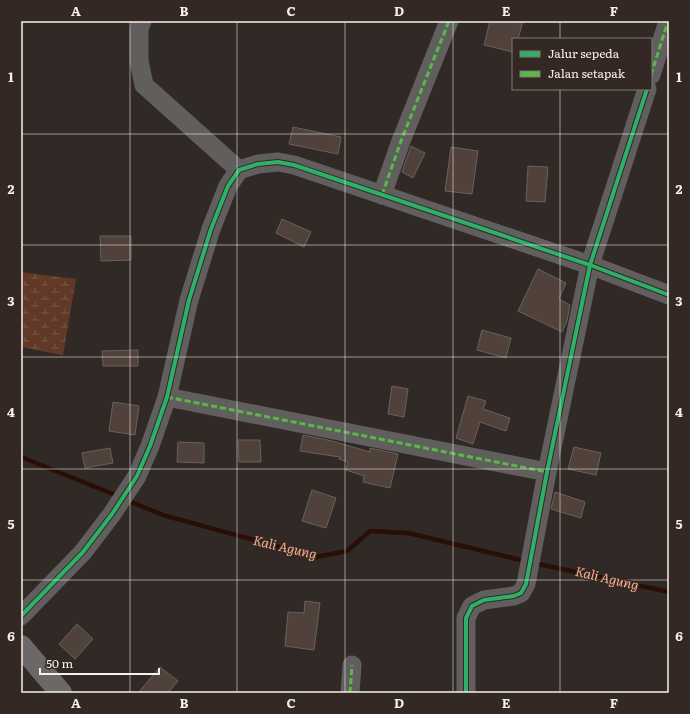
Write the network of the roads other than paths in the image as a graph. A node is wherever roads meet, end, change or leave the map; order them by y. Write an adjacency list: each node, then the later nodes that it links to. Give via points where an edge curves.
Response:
1 (142, 21): 6 (street, via 139,29 139,61 144,85)
2 (449, 21): 7 (street)
3 (668, 21): 4 (street)
4 (652, 72)
5 (646, 90): 8 (street)
6 (239, 170): 7 (street, via 258,164 278,162); 10 (street, via 228,186 211,229 189,300)
7 (382, 195): 8 (street)
8 (590, 265): 9 (street); 11 (street)
9 (669, 295)
10 (167, 397): 11 (street); 12 (street, via 137,476 117,507 83,552)
11 (547, 472): 17 (street, via 526,584 521,593 514,596 484,600 472,606 466,618)
12 (21, 616)
13 (21, 646): 15 (main road)
14 (352, 665): 16 (street)
15 (61, 693)
16 (350, 693)
17 (466, 693)

